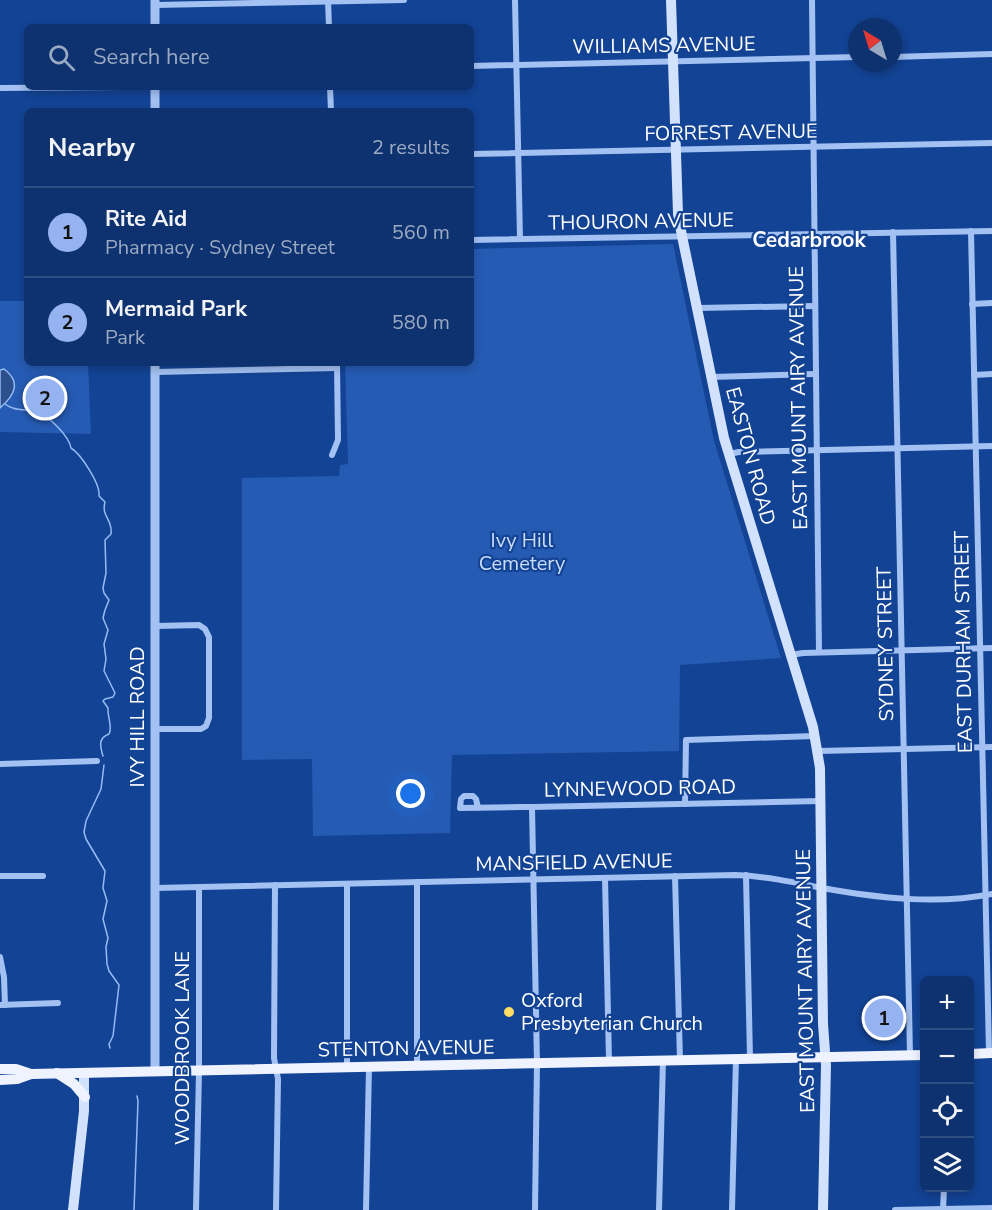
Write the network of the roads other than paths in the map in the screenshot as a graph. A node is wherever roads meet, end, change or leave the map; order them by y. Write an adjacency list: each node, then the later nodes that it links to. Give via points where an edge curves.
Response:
1 (404, 0): 5 (street)
2 (514, 0): 14 (street)
3 (671, 0): 13 (main road, EASTON ROAD)
4 (812, 0): 12 (street, EAST MOUNT AIRY AVENUE)
5 (328, 1): 6 (street); 8 (street)
6 (155, 3): 7 (street)
7 (155, 24)
8 (329, 24)
9 (992, 54): 11 (street)
10 (848, 57): 12 (street, WILLIAMS AVENUE)
11 (902, 57)
12 (813, 58): 13 (street, WILLIAMS AVENUE); 23 (street, EAST MOUNT AIRY AVENUE)
13 (673, 61): 14 (street, WILLIAMS AVENUE); 24 (main road, EASTON ROAD)
14 (516, 65): 15 (street, WILLIAMS AVENUE); 25 (street)
15 (474, 66)
16 (0, 88): 17 (street)
17 (24, 88)
18 (155, 90): 20 (street)
19 (330, 90): 21 (street)
20 (154, 108)
21 (331, 108)
22 (992, 143): 23 (street, FORREST AVENUE)
23 (814, 147): 24 (street, FORREST AVENUE); 30 (street, EAST MOUNT AIRY AVENUE)
24 (676, 150): 25 (street, FORREST AVENUE); 31 (main road, EASTON ROAD)
25 (518, 153): 26 (street, FORREST AVENUE); 32 (street)
26 (474, 154)
27 (971, 231): 28 (street, THOURON AVENUE); 29 (street, THOURON AVENUE); 35 (street, EAST DURHAM STREET)
28 (992, 231)
29 (893, 232): 30 (street, THOURON AVENUE); 46 (street, SYDNEY STREET)
30 (814, 234): 31 (street, THOURON AVENUE); 36 (street, EAST MOUNT AIRY AVENUE)
31 (682, 236): 32 (street, THOURON AVENUE); 37 (main road, EASTON ROAD)
32 (520, 239): 33 (street, THOURON AVENUE)
33 (474, 240)
34 (992, 303): 35 (street)
35 (972, 304): 42 (street, EAST DURHAM STREET)
36 (815, 306): 37 (street); 40 (street, EAST MOUNT AIRY AVENUE)
37 (697, 308): 43 (main road, EASTON ROAD)
38 (337, 366): 39 (street); 49 (street, via 338,440)
39 (155, 368): 50 (street, IVY HILL ROAD)
40 (816, 374): 43 (street); 47 (street, EAST MOUNT AIRY AVENUE)
41 (992, 374): 42 (street)
42 (974, 375): 44 (street, EAST DURHAM STREET)
43 (711, 377): 48 (main road, EASTON ROAD)
44 (975, 446): 45 (street); 46 (street); 52 (street, EAST DURHAM STREET)
45 (992, 446)
46 (897, 448): 47 (street); 53 (street, SYDNEY STREET)
47 (816, 450): 48 (street); 54 (street, EAST MOUNT AIRY AVENUE)
48 (729, 454): 55 (main road, EASTON ROAD)
49 (332, 455)
50 (156, 626): 56 (street, IVY HILL ROAD); 56 (street, via 199,625 207,631 209,718 201,729)
51 (992, 648): 52 (street)
52 (980, 649): 53 (street); 58 (street, EAST DURHAM STREET)
53 (902, 651): 54 (street); 60 (street, SYDNEY STREET)
54 (819, 652): 55 (street)
55 (791, 655): 57 (main road, EASTON ROAD)
56 (155, 729): 78 (street, IVY HILL ROAD)
57 (815, 736): 61 (main road, EASTON ROAD); 65 (street, via 686,740)
58 (982, 747): 59 (street); 60 (street); 80 (street, EAST DURHAM STREET)
59 (992, 747)
60 (903, 749): 61 (street); 81 (street, SYDNEY STREET)
61 (818, 751): 64 (main road, EAST MOUNT AIRY AVENUE)
62 (97, 761): 63 (street)
63 (0, 764)
64 (821, 801): 65 (street, LYNNEWOOD ROAD); 79 (main road, EAST MOUNT AIRY AVENUE)
65 (685, 804): 66 (street, LYNNEWOOD ROAD)
66 (532, 807): 67 (street, LYNNEWOOD ROAD); 73 (street)
67 (478, 808): 67 (street, LYNNEWOOD ROAD, via 476,799 470,795 461,799 460,808)
68 (746, 875): 71 (street, MANSFIELD AVENUE); 79 (street, MANSFIELD AVENUE); 90 (street)
69 (0, 876): 70 (street)
70 (43, 876)
71 (675, 876): 72 (street, MANSFIELD AVENUE); 93 (street)
72 (605, 878): 73 (street, MANSFIELD AVENUE); 94 (street)
73 (534, 880): 74 (street, MANSFIELD AVENUE); 95 (street)
74 (417, 882): 75 (street, MANSFIELD AVENUE); 96 (street)
75 (347, 884): 76 (street, MANSFIELD AVENUE); 97 (street)
76 (275, 885): 77 (street, MANSFIELD AVENUE); 100 (street)
77 (199, 887): 78 (street, MANSFIELD AVENUE); 102 (street, WOODBROOK LANE)
78 (155, 888): 101 (street, IVY HILL ROAD)
79 (822, 888): 81 (street, MANSFIELD AVENUE); 89 (main road, EAST MOUNT AIRY AVENUE)
80 (988, 895): 81 (street, MANSFIELD AVENUE); 85 (street, EAST DURHAM STREET)
81 (906, 899): 87 (street, SYDNEY STREET)
82 (0, 957): 84 (street, via 4,977)
83 (58, 1003): 84 (street)
84 (2, 1005)
85 (991, 1053): 86 (main road)
86 (974, 1054)
87 (910, 1055): 88 (main road, STENTON AVENUE); 89 (main road, STENTON AVENUE)
88 (920, 1055)
89 (826, 1057): 90 (main road, STENTON AVENUE); 118 (main road, EAST MOUNT AIRY AVENUE)
90 (750, 1058): 91 (main road, STENTON AVENUE)
91 (736, 1059): 93 (main road, STENTON AVENUE); 117 (street)
92 (663, 1060): 93 (main road, STENTON AVENUE); 94 (main road, STENTON AVENUE); 116 (street)
93 (680, 1060)
94 (609, 1061): 95 (main road, STENTON AVENUE)
95 (537, 1063): 96 (main road, STENTON AVENUE); 115 (street)
96 (417, 1066): 98 (main road, STENTON AVENUE)
97 (347, 1067): 98 (main road, STENTON AVENUE); 100 (main road, STENTON AVENUE)
98 (369, 1067): 114 (street)
99 (0, 1069): 105 (main road, STENTON AVENUE)
100 (276, 1069): 102 (main road, STENTON AVENUE); 113 (street)
101 (155, 1071): 102 (main road, STENTON AVENUE); 104 (main road, STENTON AVENUE)
102 (199, 1071): 112 (street, WOODBROOK LANE)
103 (57, 1073): 104 (main road, STENTON AVENUE); 105 (main road, STENTON AVENUE); 107 (main road)
104 (84, 1073): 107 (main road)
105 (31, 1074): 106 (main road, STENTON AVENUE)
106 (0, 1080)
107 (85, 1097): 111 (main road)
108 (944, 1192): 110 (street)
109 (992, 1208): 110 (street)
110 (943, 1209): 119 (street)
111 (73, 1210)
112 (196, 1210)
113 (276, 1210)
114 (366, 1210)
115 (535, 1210)
116 (659, 1210)
117 (732, 1210)
118 (823, 1210)
119 (895, 1210)

